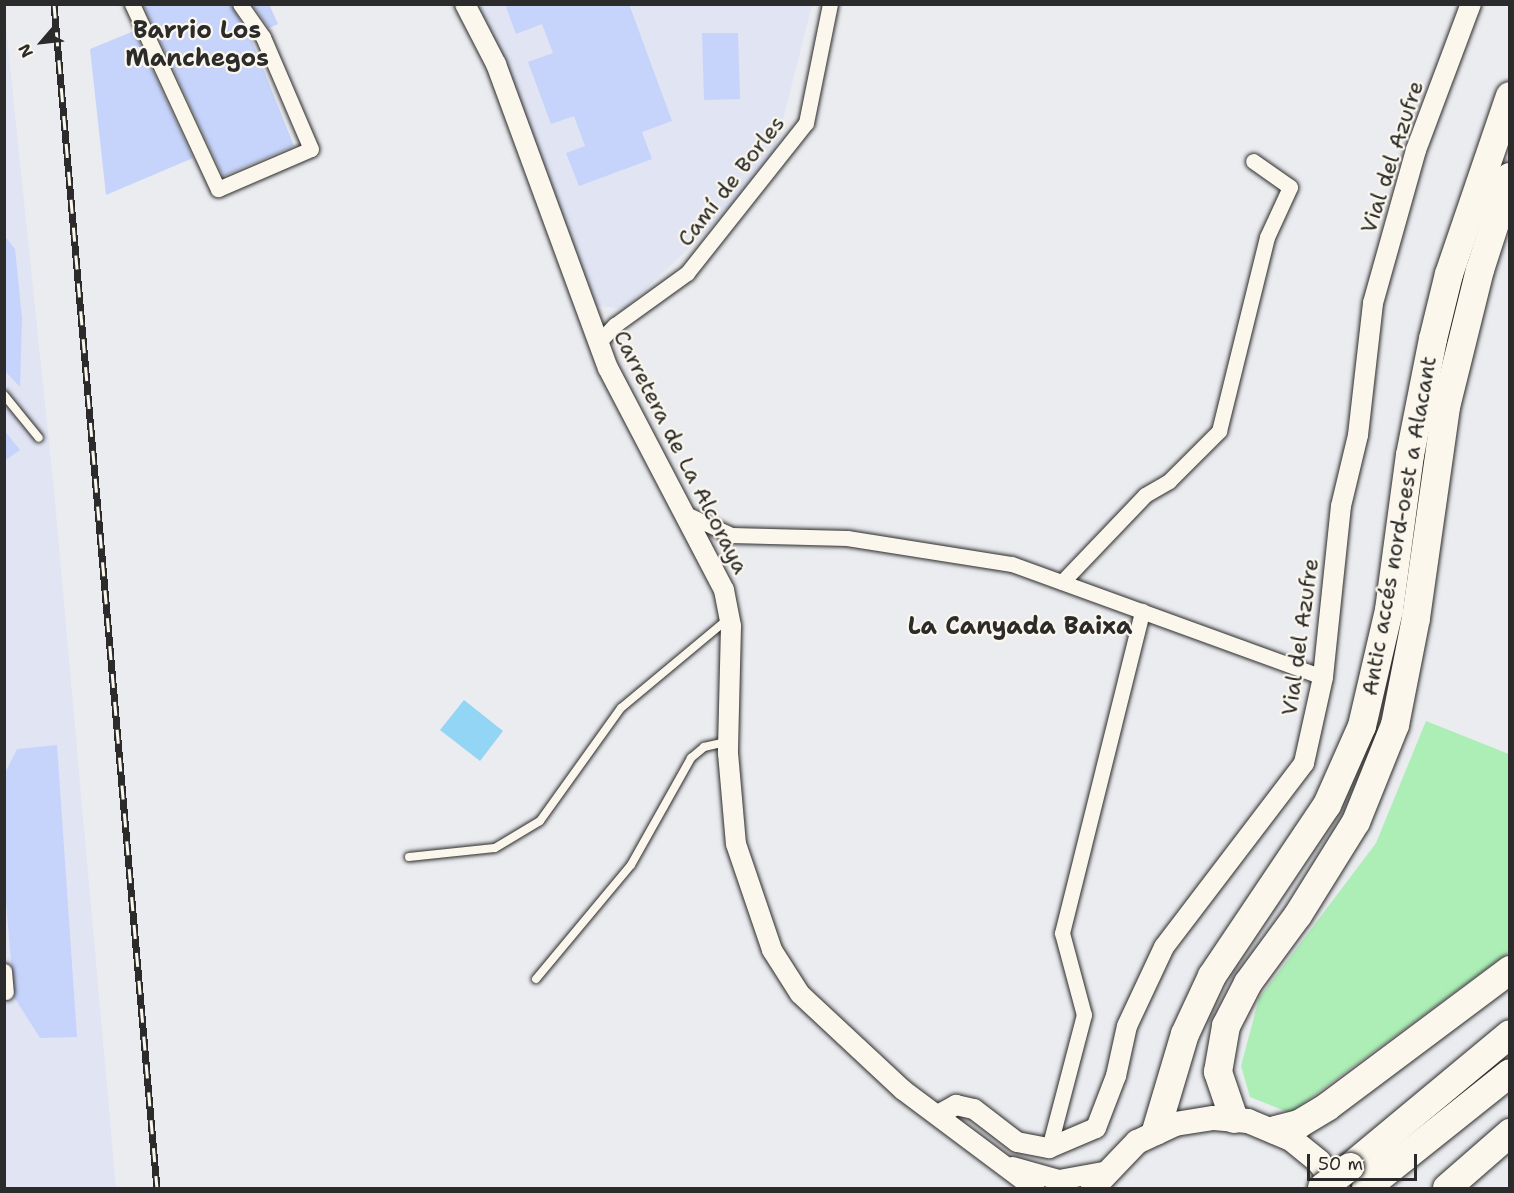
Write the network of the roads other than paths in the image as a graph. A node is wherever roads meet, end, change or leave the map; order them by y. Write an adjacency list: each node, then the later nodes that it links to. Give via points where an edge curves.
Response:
1 (132, 4): 2 (street, via 218,189 311,149 263,37)
2 (240, 4)
3 (465, 4): 9 (street, Carretera de La Alcoraya, via 496,64)
4 (830, 4): 9 (street, Camí de Borles, via 806,123 687,273 615,325)
5 (1471, 4): 16 (street, Vial del Azufre, via 1416,150 1373,303 1358,435 1341,506)
6 (1509, 96): 27 (highway, Antic accés nord-oest a Alacant, via 1449,274 1433,339 1410,455 1389,610 1362,726 1327,805 1212,976 1185,1034)
7 (1253, 161): 13 (street, via 1290,188 1267,237 1219,431 1169,481 1145,495)
8 (1509, 177): 26 (highway, Antic accés nord-oest a Alacant, via 1448,398 1416,618 1395,725 1356,822 1298,915 1248,983 1226,1026 1218,1072)
9 (598, 344): 12 (street, Carretera de La Alcoraya)
10 (4, 395): 11 (lane)
11 (39, 438)
12 (686, 514): 13 (street, via 731,535 848,538 915,546 1012,564); 15 (street, Carretera de La Alcoraya, via 713,562)
13 (1062, 582): 14 (street)
14 (1142, 611): 16 (street); 30 (street, via 1062,933 1084,1014)
15 (730, 617): 17 (street, Carretera de La Alcoraya); 18 (lane, via 621,708 540,821 495,848)
16 (1323, 677): 30 (street, Vial del Azufre, via 1304,763 1164,947 1127,1026 1104,1117 1096,1128)
17 (728, 742): 21 (lane, via 704,747 691,758 631,865); 25 (street, Carretera de La Alcoraya, via 736,844 772,950 800,994 903,1090)
18 (409, 857)
19 (1509, 970): 28 (highway, via 1327,1107 1299,1124)
20 (4, 971): 22 (street)
21 (536, 979)
22 (6, 992)
23 (1509, 1034): 33 (highway)
24 (1509, 1073): 33 (highway)
25 (938, 1115): 30 (street, via 956,1105 974,1109 1017,1142); 31 (street, Carretera de La Alcoraya)
26 (1234, 1119): 27 (main road, via 1194,1119); 28 (main road)
27 (1156, 1131): 32 (main road, via 1137,1142)
28 (1275, 1131): 33 (main road)
29 (1509, 1133): 36 (highway)
30 (1049, 1148)
31 (999, 1163): 32 (street, via 1059,1180); 34 (street, Carretera de La Alcoraya)
32 (1098, 1180)
33 (1351, 1181): 35 (highway, bridge)
34 (1034, 1188)
35 (1322, 1188)
36 (1447, 1188)

